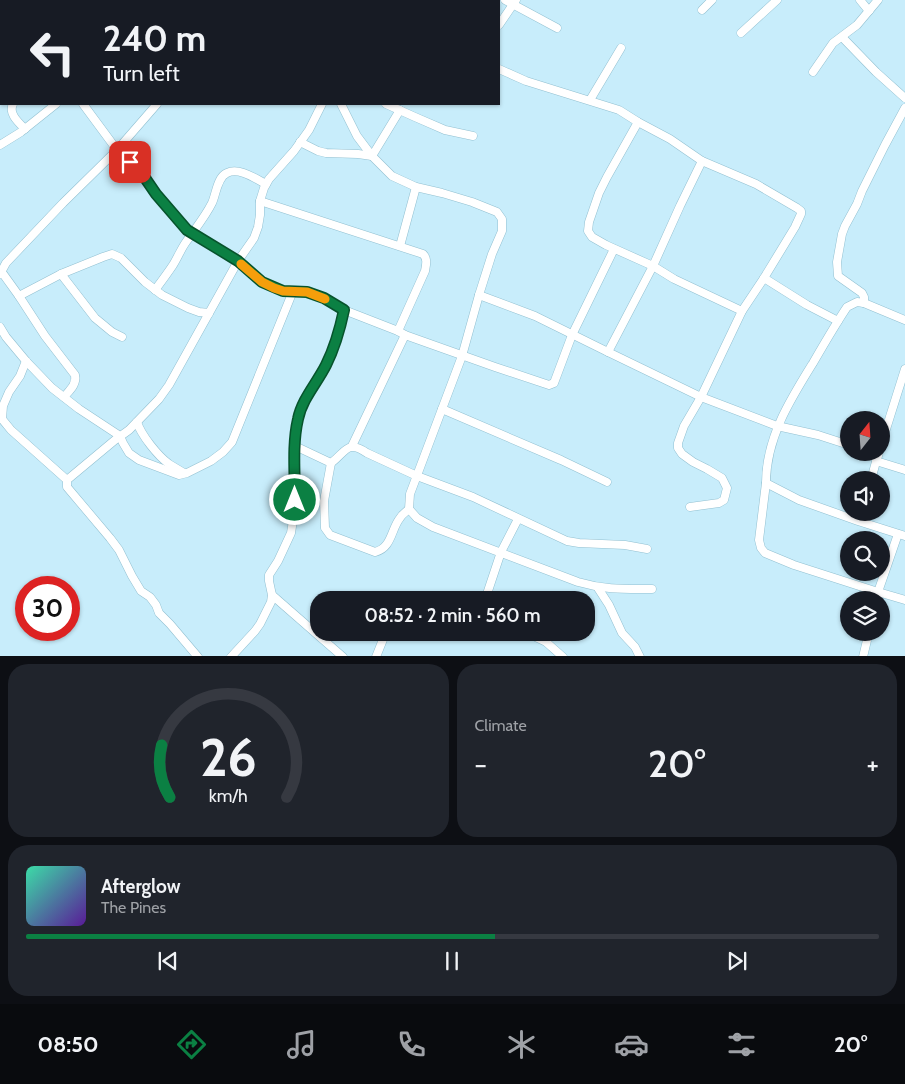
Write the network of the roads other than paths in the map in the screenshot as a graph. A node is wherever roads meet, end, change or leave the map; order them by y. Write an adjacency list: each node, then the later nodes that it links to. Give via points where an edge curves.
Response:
1 (712, 0): 6 (street)
2 (777, 0): 10 (street)
3 (860, 0): 7 (street)
4 (878, 0): 7 (street)
5 (511, 2): 8 (street); 9 (street)
6 (702, 10)
7 (869, 11): 11 (street)
8 (500, 23)
9 (557, 28)
10 (741, 33)
11 (842, 37): 14 (street, via 833,43); 15 (street)
12 (621, 48): 16 (street)
13 (500, 69): 16 (street, via 526,81)
14 (812, 72)
15 (905, 98)
16 (590, 100): 26 (street, via 619,110)
17 (12, 105): 27 (street, via 11,113)
18 (51, 105): 27 (street)
19 (84, 105): 31 (street)
20 (156, 105): 31 (street)
21 (322, 105): 29 (street)
22 (342, 105): 32 (street, via 357,136)
23 (388, 105): 25 (street)
24 (905, 108): 49 (street, via 842,234 838,276 862,293)
25 (400, 110): 28 (street, via 445,130); 32 (street)
26 (638, 122): 33 (street); 39 (street, via 598,193 589,222 588,231 592,237)
27 (25, 129): 30 (street)
28 (473, 136)
29 (300, 142): 32 (street, via 326,153); 34 (street)
30 (0, 145)
31 (117, 150): 37 (street, via 143,175); 42 (street, via 6,263)
32 (372, 156): 35 (street, via 392,176)
33 (702, 160): 41 (street); 44 (street, via 756,184 801,211)
34 (266, 184): 36 (street); 37 (street, via 232,171 224,175 210,207)
35 (416, 187): 38 (street); 47 (street, via 472,202 497,212 502,219 502,231)
36 (260, 202): 38 (street); 40 (street, via 254,238)
37 (192, 233): 40 (street); 45 (street)
38 (400, 246): 56 (street, via 423,254 427,261)
39 (614, 249): 41 (street); 57 (street)
40 (238, 261): 46 (street, via 262,282 283,291); 52 (street)
41 (653, 266): 51 (street); 59 (street)
42 (1, 273): 48 (street)
43 (62, 274): 45 (street, via 112,254 121,258); 48 (street); 58 (street, via 95,318)
44 (764, 278): 51 (street); 54 (street)
45 (155, 290): 52 (street, via 188,308)
46 (293, 291): 50 (street, via 324,298); 77 (street, via 232,442 211,461)
47 (479, 295): 57 (street, via 535,316); 60 (street)
48 (19, 296): 63 (street, via 75,375 74,385)
49 (864, 303): 53 (street); 54 (street, via 847,306)
50 (344, 310): 56 (street); 72 (street, via 327,363 298,418)
51 (742, 311): 64 (street)
52 (209, 313): 67 (street, via 170,385)
53 (905, 320)
54 (838, 321): 69 (street)
55 (0, 327): 61 (street)
56 (402, 333): 60 (street); 73 (street)
57 (572, 335): 59 (street); 60 (street, via 554,383 549,385)
58 (122, 337)
59 (608, 352): 64 (street)
60 (462, 356): 66 (street)
61 (26, 361): 63 (street); 79 (street, via 3,406 2,419)
62 (905, 369): 65 (street)
63 (64, 397): 70 (street)
64 (701, 397): 69 (street); 82 (street, via 684,426 678,448 693,462 722,478 727,488 724,500 719,503)
65 (901, 398): 68 (street)
66 (442, 409): 78 (street); 80 (street)
67 (137, 422): 70 (street); 77 (street, via 159,454)
68 (890, 424)
69 (777, 426): 71 (street); 81 (street, via 768,459)
70 (120, 436): 77 (street, via 129,453 139,460 179,475); 79 (street)
71 (840, 442)
72 (295, 446): 75 (street); 95 (street, via 293,520 278,561 269,574)
73 (352, 446): 75 (street); 78 (street)
74 (888, 461): 76 (street)
75 (330, 463): 83 (street, via 324,501 325,528 330,535 375,552 387,545 400,518)
76 (905, 470)
77 (185, 474)
78 (417, 476): 83 (street, via 410,494); 85 (street)
79 (67, 480): 101 (street, via 67,487 119,550 141,592 150,597 159,613)
80 (607, 482)
81 (766, 483): 84 (street, via 799,500); 93 (street, via 759,540 765,553)
82 (690, 507)
83 (409, 509): 89 (street, via 433,527)
84 (840, 515)
85 (518, 518): 88 (street, via 579,544); 89 (street)
86 (858, 521): 87 (street)
87 (902, 535): 94 (street)
88 (647, 549)
89 (501, 552): 90 (street); 92 (street)
90 (598, 588): 91 (street); 106 (street, via 622,633)
91 (652, 589)
92 (488, 591)
93 (864, 591)
94 (879, 591)
95 (272, 595): 102 (street, via 260,624); 103 (street)
96 (890, 598): 97 (street)
97 (905, 600)
98 (382, 641): 104 (street)
99 (544, 641): 105 (street)
100 (867, 641): 107 (street)
101 (198, 656)
102 (231, 656)
103 (343, 656)
104 (376, 656)
105 (563, 656)
106 (640, 656)
107 (863, 656)

